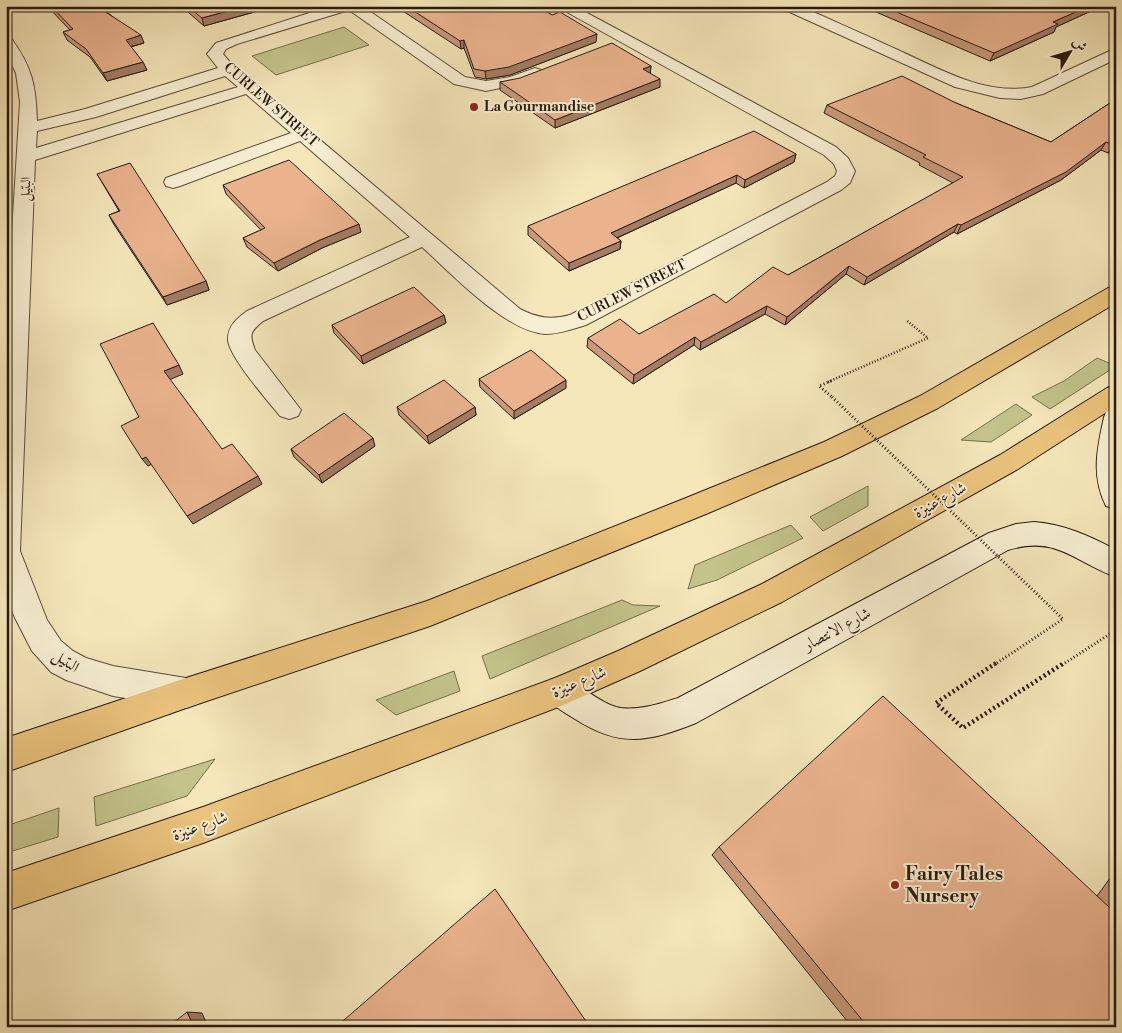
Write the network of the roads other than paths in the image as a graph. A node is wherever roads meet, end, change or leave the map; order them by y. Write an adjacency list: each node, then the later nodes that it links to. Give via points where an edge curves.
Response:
1 (347, 6): 10 (street, CURLEW STREET, via 221,46 215,54)
2 (352, 6): 9 (street, via 460,81 500,85)
3 (562, 6): 5 (street, CURLEW STREET)
4 (788, 6): 8 (street, via 961,84 1000,93 1037,91)
5 (623, 39): 7 (street); 18 (street, CURLEW STREET, via 830,151 842,162 846,171 843,179 578,320 560,326 526,323)
6 (6, 41): 13 (street, البتيل, via 24,69 28,86)
7 (605, 46)
8 (1116, 53)
9 (551, 67)
10 (228, 70): 11 (street, CURLEW STREET); 12 (street)
11 (250, 88): 14 (street); 15 (street, CURLEW STREET)
12 (90, 113): 13 (street); 14 (street, via 105,116 108,120 109,125)
13 (28, 128): 16 (street, البتيل)
14 (98, 134): 16 (street)
15 (304, 134): 17 (street); 18 (street, CURLEW STREET)
16 (28, 156): 19 (street, البتيل)
17 (173, 182)
18 (423, 239): 23 (street, via 256,316 242,326 239,339 244,353)
19 (14, 277): 21 (street, البتيل)
20 (1116, 293): 29 (highway, via 929,402 833,448 430,613)
21 (13, 309): 26 (street, البتيل)
22 (1116, 394): 28 (highway, شارع عنيزة, via 1009,462 772,593)
23 (289, 410)
24 (1116, 417): 25 (street, via 1108,479)
25 (1116, 498)
26 (7, 554): 29 (street, البتيل, via 29,616 50,651 72,669 96,677)
27 (1116, 565): 28 (street, شارع الانتصار, via 1083,546 1053,536 1023,534 999,541 684,712 649,722 621,724 590,712)
28 (560, 691): 31 (highway, شارع عنيزة, via 203,825)
29 (186, 693): 30 (highway)
30 (6, 755)
31 (6, 892)

